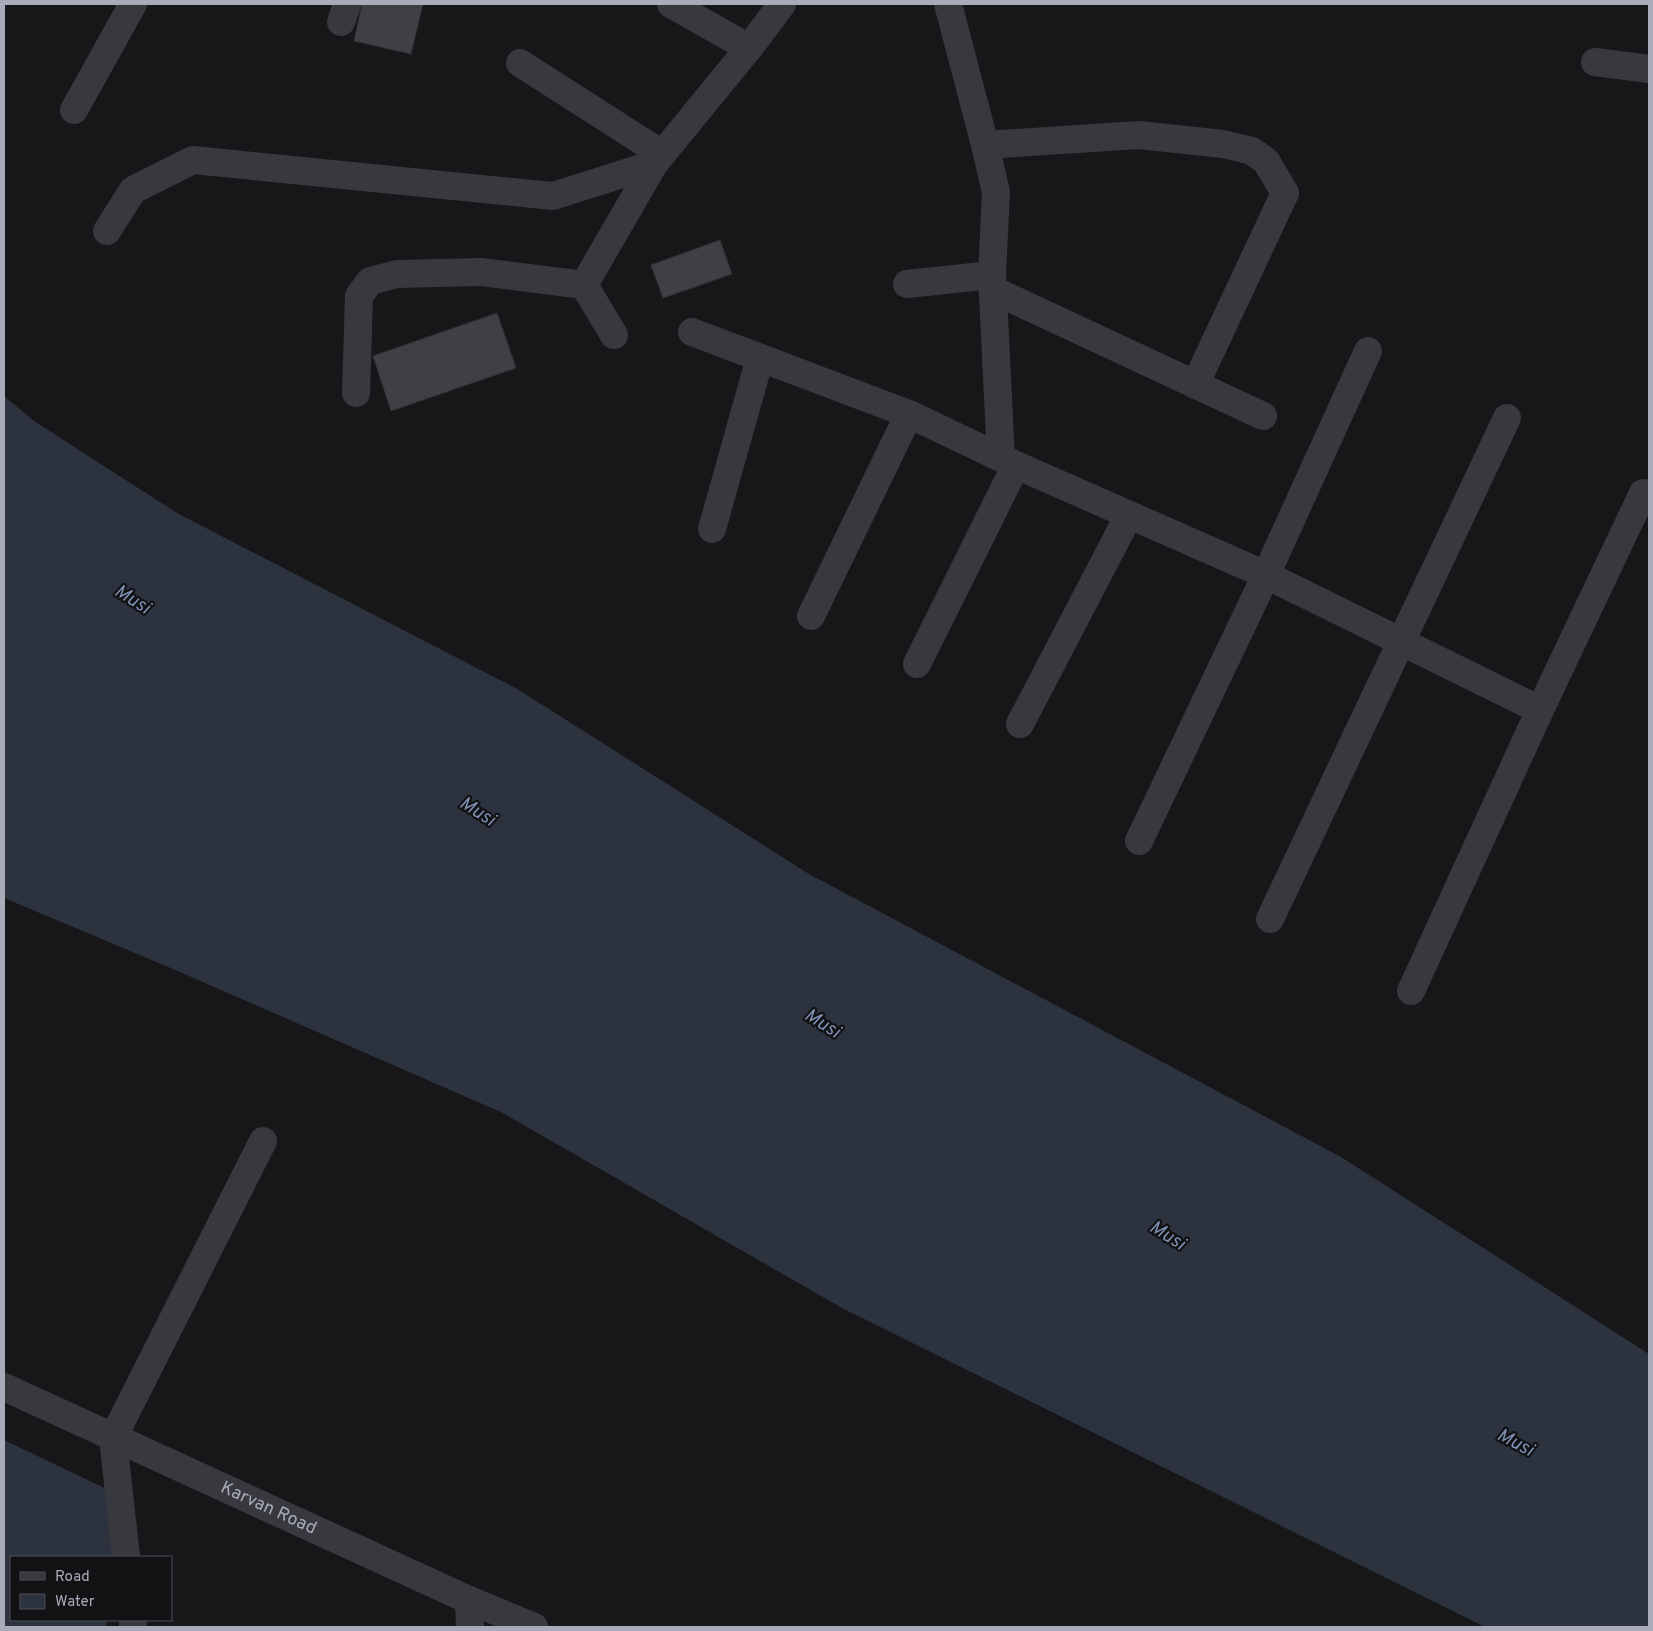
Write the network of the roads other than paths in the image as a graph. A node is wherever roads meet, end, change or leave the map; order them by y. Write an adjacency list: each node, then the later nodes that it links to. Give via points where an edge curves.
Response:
1 (133, 4): 9 (street)
2 (672, 4): 5 (street)
3 (782, 4): 5 (street)
4 (956, 5): 10 (street)
5 (749, 48): 11 (street)
6 (1595, 62): 8 (street)
7 (520, 63): 11 (street)
8 (1649, 69)
9 (74, 110)
10 (985, 146): 13 (street, via 996,192); 20 (street, via 1139,135 1222,144 1252,151 1266,161 1285,193)
11 (658, 159): 12 (street, via 553,196 193,160 133,190); 15 (street)
12 (107, 231)
13 (993, 282): 14 (street); 20 (street); 25 (street)
14 (907, 284)
15 (584, 285): 17 (street); 21 (street, via 481,272 397,274 370,281 359,296)
16 (692, 332): 19 (street)
17 (614, 334)
18 (1368, 350): 29 (street)
19 (760, 358): 22 (street); 28 (street)
20 (1195, 385): 23 (street)
21 (356, 394)
22 (909, 414): 25 (street); 30 (street)
23 (1263, 416)
24 (1507, 418): 31 (street)
25 (1009, 461): 27 (street); 32 (street)
26 (1643, 493): 33 (street)
27 (1129, 515): 29 (street); 34 (street)
28 (712, 529)
29 (1266, 576): 31 (street); 35 (street)
30 (811, 616)
31 (1402, 642): 33 (street); 36 (street)
32 (917, 664)
33 (1540, 710): 37 (street)
34 (1020, 724)
35 (1139, 841)
36 (1270, 919)
37 (1411, 991)
38 (263, 1141): 40 (street)
39 (4, 1387): 40 (street, Karvan Road)
40 (113, 1438): 41 (street); 42 (street, Karvan Road)
41 (126, 1556)
42 (469, 1600): 43 (street); 44 (street, Karvan Road)
43 (470, 1627)
44 (534, 1627)

